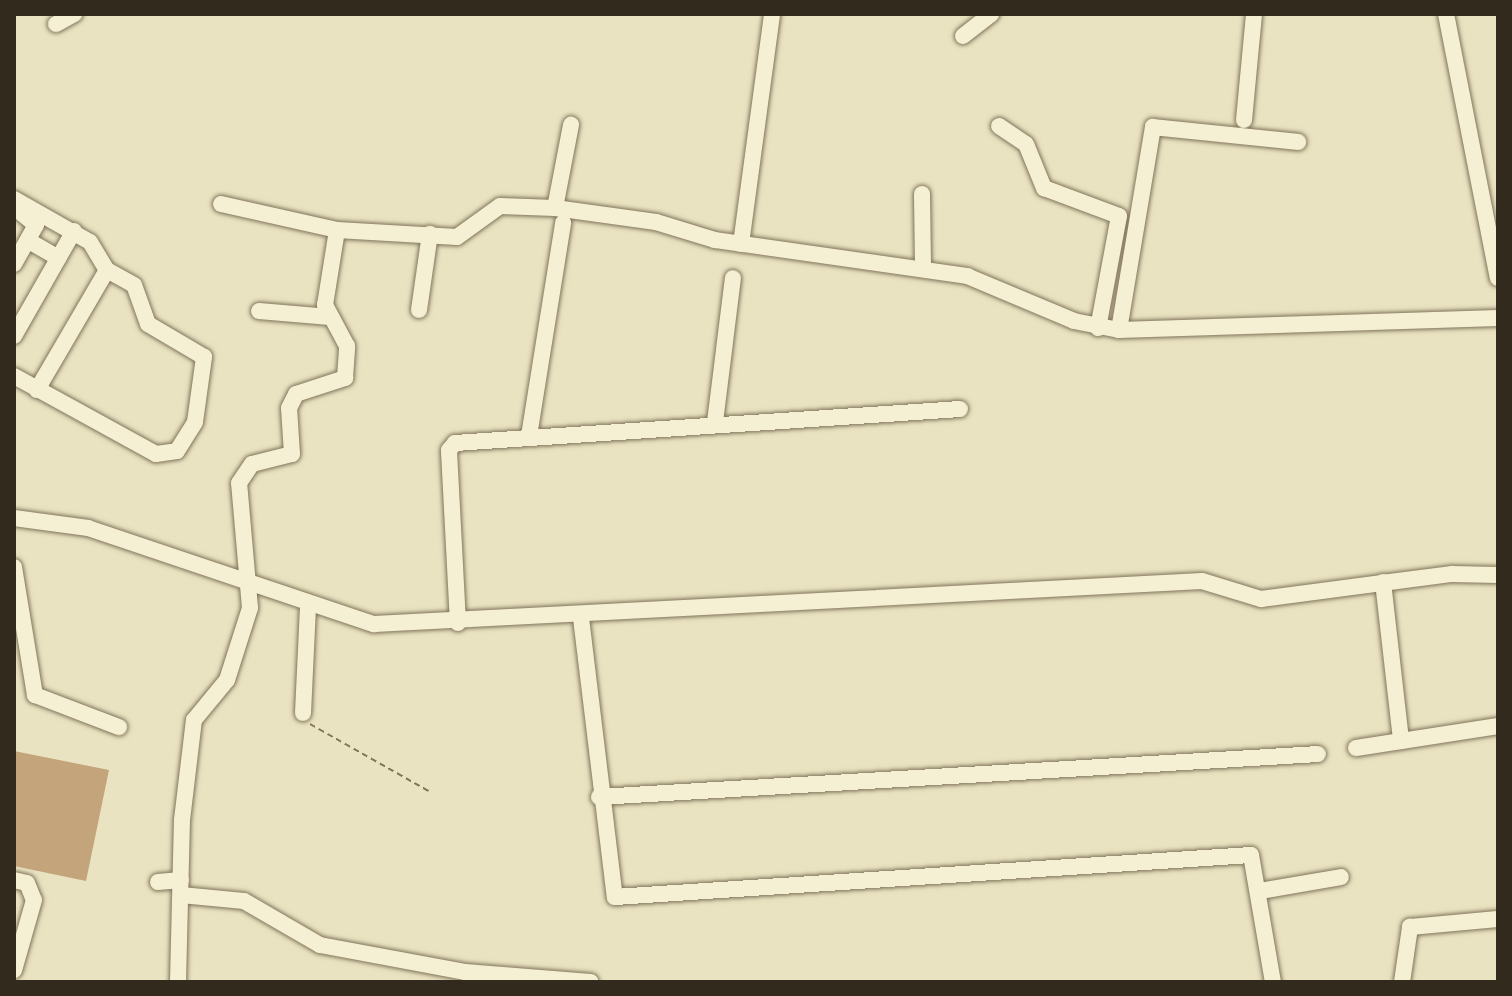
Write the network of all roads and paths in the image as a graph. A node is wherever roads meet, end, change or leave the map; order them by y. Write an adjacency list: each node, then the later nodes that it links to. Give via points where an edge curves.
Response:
1 (74, 14): 6 (street)
2 (772, 14): 22 (street)
3 (991, 14): 7 (street)
4 (1254, 14): 8 (street)
5 (1446, 14): 28 (street)
6 (56, 24)
7 (963, 36)
8 (1244, 120)
9 (571, 125): 15 (street)
10 (999, 126): 33 (street, via 1026,144 1044,188 1119,216)
11 (1298, 142): 34 (street, via 1153,127)
12 (922, 194): 25 (street)
13 (14, 199): 19 (street)
14 (221, 204): 18 (street)
15 (555, 208): 20 (street, via 500,206 464,236); 22 (street)
16 (14, 209): 21 (street, via 36,225)
17 (563, 223): 40 (street)
18 (337, 230): 20 (street); 31 (street, via 329,252)
19 (74, 231): 23 (street); 26 (street)
20 (430, 234): 29 (street)
21 (29, 241): 23 (street); 24 (street)
22 (741, 244): 25 (street)
23 (59, 258): 35 (street)
24 (14, 264)
25 (923, 267): 33 (street, via 967,276)
26 (107, 270): 37 (street); 37 (street, via 134,285 148,324 204,357 195,422 177,451 156,454)
27 (733, 278): 39 (street)
28 (1498, 278)
29 (419, 310)
30 (259, 311): 31 (street)
31 (330, 317): 44 (street, via 347,346 345,378 292,398 289,457 242,471)
32 (1498, 318): 34 (street)
33 (1098, 328): 34 (street)
34 (1119, 330)
35 (14, 336)
36 (14, 376): 37 (street)
37 (37, 390)
38 (960, 409): 39 (street)
39 (715, 422): 40 (street)
40 (529, 436): 48 (street, via 450,445)
41 (14, 518): 44 (street, via 88,528)
42 (14, 567): 51 (street, via 35,695)
43 (1498, 575): 45 (street)
44 (253, 582): 46 (street); 60 (street, via 227,680 194,720)
45 (1383, 582): 47 (street, via 1261,599 1202,581); 52 (street)
46 (308, 608): 48 (street, via 374,624); 49 (street)
47 (581, 618): 48 (street); 56 (street)
48 (458, 623)
49 (303, 713): 55 (path, via 317,729)
50 (1498, 726): 52 (street)
51 (119, 727)
52 (1401, 741): 53 (street)
53 (1356, 748)
54 (1318, 754): 56 (street)
55 (430, 792)
56 (599, 797): 61 (street, via 615,897 1251,855)
57 (1341, 877): 61 (street)
58 (14, 880): 63 (street, via 27,883 34,900)
59 (158, 882): 60 (street)
60 (181, 888): 64 (street, via 244,901 320,945); 65 (street)
61 (1260, 891): 67 (street)
62 (1498, 919): 68 (street, via 1410,927)
63 (14, 970)
64 (514, 979): 66 (street)
65 (178, 982)
66 (591, 982)
67 (1273, 982)
68 (1402, 982)

